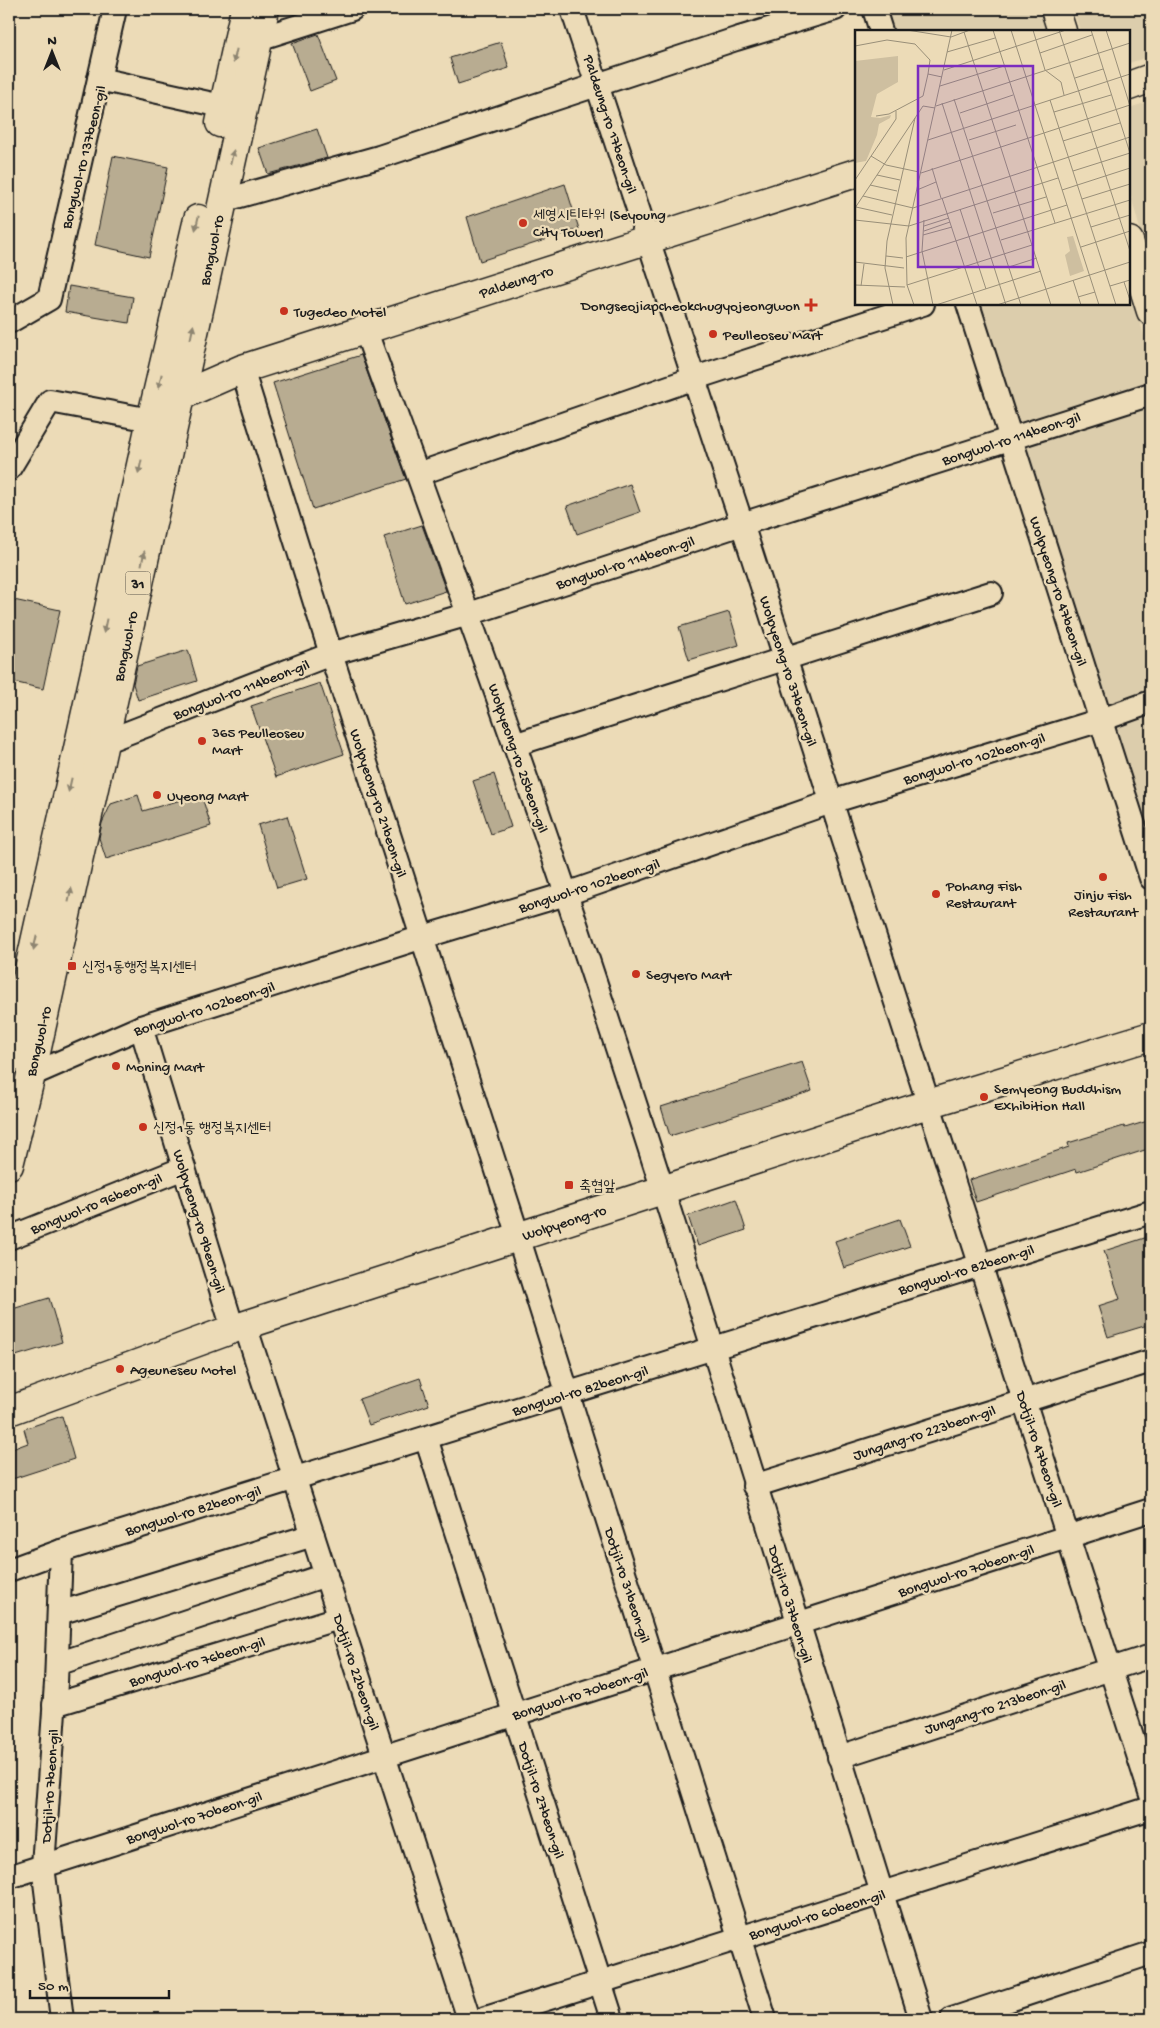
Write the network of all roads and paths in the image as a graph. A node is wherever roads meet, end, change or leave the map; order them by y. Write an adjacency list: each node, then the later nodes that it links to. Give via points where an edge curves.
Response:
1 (115, 9): 13 (street)
2 (245, 9): 16 (main road, one-way to 16)
3 (265, 9): 11 (main road, Bongwol-ro / 31)
4 (352, 9): 11 (street)
5 (572, 9): 14 (street, Paldeung-ro 17beon-gil)
6 (835, 9): 14 (street)
7 (874, 9): 9 (street)
8 (1055, 9): 10 (main road)
9 (881, 30)
10 (1062, 30)
11 (258, 39): 16 (main road, Bongwol-ro / 31)
12 (1151, 78): 15 (main road)
13 (99, 79): 16 (street, Bongwol-ro 137beon-gil); 24 (street, Bongwol-ro 137beon-gil, via 49,299)
14 (598, 86): 18 (street, via 380,157); 19 (street, Paldeung-ro 17beon-gil)
15 (1130, 86)
16 (233, 109): 18 (main road, Bongwol-ro / 31, one-way to 16); 30 (main road, one-way to 30)
17 (855, 173): 19 (main road, Paldeung-ro)
18 (222, 200): 29 (main road, Bongwol-ro / 31, one-way to 18)
19 (649, 239): 25 (main road, Paldeung-ro); 27 (street, Wolpyeong-ro 37beon-gil)
20 (1130, 244): 23 (main road)
21 (921, 305): 27 (street)
22 (968, 305): 31 (street, Wolpyeong-ro 47beon-gil)
23 (1151, 311)
24 (9, 322)
25 (365, 329): 26 (main road, Paldeung-ro); 33 (street, Wolpyeong-ro 25beon-gil)
26 (242, 368): 29 (main road, Paldeung-ro); 37 (street, Wolpyeong-ro 21beon-gil)
27 (695, 378): 33 (street); 34 (street, Wolpyeong-ro 37beon-gil)
28 (1151, 394): 31 (street, Bongwol-ro 114beon-gil)
29 (178, 397): 30 (main road, Bongwol-ro / 31)
30 (162, 422): 32 (street, via 50,400); 41 (main road, Bongwol-ro / 31, one-way to 30); 47 (main road, one-way to 47)
31 (1010, 438): 34 (street, Bongwol-ro 114beon-gil); 40 (street, Wolpyeong-ro 47beon-gil)
32 (9, 469)
33 (418, 474): 36 (street, Wolpyeong-ro 25beon-gil)
34 (742, 524): 36 (street, Bongwol-ro 114beon-gil); 38 (street, Wolpyeong-ro 37beon-gil)
35 (991, 593): 38 (street)
36 (469, 614): 37 (street, Bongwol-ro 114beon-gil); 42 (street, Wolpyeong-ro 25beon-gil)
37 (331, 654): 41 (street, Bongwol-ro 114beon-gil); 46 (street, Wolpyeong-ro 21beon-gil)
38 (785, 659): 42 (street); 43 (street, Wolpyeong-ro 37beon-gil)
39 (1151, 702): 40 (street, Bongwol-ro 102beon-gil)
40 (1100, 720): 43 (street, Bongwol-ro 102beon-gil); 44 (street, Wolpyeong-ro 47beon-gil)
41 (104, 742): 47 (main road, Bongwol-ro / 31, one-way to 41)
42 (514, 745): 45 (street, Wolpyeong-ro 25beon-gil)
43 (831, 802): 45 (street, Bongwol-ro 102beon-gil); 52 (street, Wolpyeong-ro 37beon-gil)
44 (1151, 878)
45 (566, 894): 46 (street, Bongwol-ro 102beon-gil); 55 (street, Wolpyeong-ro 25beon-gil)
46 (423, 937): 48 (street, Bongwol-ro 102beon-gil); 57 (street, Wolpyeong-ro 21beon-gil)
47 (32, 1009): 50 (main road); 51 (main road, Bongwol-ro / 31)
48 (140, 1027): 51 (street, Bongwol-ro 102beon-gil); 54 (street, Wolpyeong-ro 9beon-gil)
49 (1151, 1036): 52 (main road, Wolpyeong-ro)
50 (9, 1058)
51 (31, 1075): 53 (main road, Bongwol-ro / 31)
52 (928, 1104): 55 (main road, Wolpyeong-ro); 59 (street, Dotjil-ro 47beon-gil)
53 (9, 1165)
54 (184, 1168): 58 (street, Bongwol-ro 96beon-gil); 60 (street, Wolpyeong-ro 9beon-gil)
55 (663, 1190): 57 (main road, Wolpyeong-ro); 61 (street, Dotjil-ro 37beon-gil)
56 (1151, 1212): 59 (street, Bongwol-ro 82beon-gil)
57 (518, 1236): 60 (main road, Wolpyeong-ro); 63 (street, Dotjil-ro 31beon-gil)
58 (9, 1238)
59 (980, 1265): 61 (street, Bongwol-ro 82beon-gil); 64 (street, Dotjil-ro 47beon-gil)
60 (239, 1327): 65 (main road, Wolpyeong-ro); 67 (street, Dotjil-ro 22beon-gil)
61 (712, 1349): 63 (street, Bongwol-ro 82beon-gil); 68 (street, Dotjil-ro 37beon-gil)
62 (1151, 1360): 64 (street, Jungang-ro 223beon-gil)
63 (568, 1394): 66 (street, Bongwol-ro 82beon-gil); 80 (street, Dotjil-ro 31beon-gil)
64 (1024, 1401): 68 (street, Jungang-ro 223beon-gil); 71 (street, Dotjil-ro 47beon-gil)
65 (9, 1411)
66 (426, 1438): 67 (street, Bongwol-ro 82beon-gil); 83 (street, Dotjil-ro 27beon-gil)
67 (295, 1478): 70 (street, Dotjil-ro 22beon-gil); 72 (street, Bongwol-ro 82beon-gil)
68 (754, 1486): 77 (street, Dotjil-ro 37beon-gil)
69 (1151, 1510): 71 (street, Bongwol-ro 70beon-gil)
70 (313, 1535): 74 (street, Dotjil-ro 22beon-gil); 75 (street)
71 (1068, 1537): 77 (street, Bongwol-ro 70beon-gil); 81 (street, Dotjil-ro 47beon-gil)
72 (61, 1552): 73 (street, Bongwol-ro 82beon-gil); 75 (street, Dotjil-ro 7beon-gil)
73 (9, 1570)
74 (326, 1574): 76 (street, Dotjil-ro 22beon-gil); 79 (street)
75 (58, 1613): 79 (street, Dotjil-ro 7beon-gil)
76 (340, 1618): 82 (street, Bongwol-ro 76beon-gil); 84 (street, Dotjil-ro 22beon-gil)
77 (798, 1624): 80 (street, Bongwol-ro 70beon-gil); 85 (street, Dotjil-ro 37beon-gil)
78 (1151, 1656): 81 (street, Jungang-ro 213beon-gil)
79 (56, 1664): 82 (street, Dotjil-ro 7beon-gil)
80 (655, 1669): 83 (street, Bongwol-ro 70beon-gil); 91 (street, Dotjil-ro 31beon-gil)
81 (1110, 1669): 85 (street, Jungang-ro 213beon-gil); 86 (street, Dotjil-ro 47beon-gil)
82 (54, 1705): 88 (street, Dotjil-ro 7beon-gil)
83 (515, 1714): 84 (street, Bongwol-ro 70beon-gil); 93 (street, Dotjil-ro 27beon-gil)
84 (384, 1756): 88 (street, Bongwol-ro 70beon-gil); 95 (street, Dotjil-ro 22beon-gil)
85 (839, 1757): 90 (street, Dotjil-ro 37beon-gil)
86 (1151, 1795)
87 (1151, 1808): 90 (street, Bongwol-ro 60beon-gil)
88 (43, 1866): 89 (street, Bongwol-ro 70beon-gil); 94 (street, Dotjil-ro 7beon-gil)
89 (9, 1877)
90 (882, 1894): 91 (street, Bongwol-ro 60beon-gil); 99 (street, Dotjil-ro 37beon-gil)
91 (740, 1938): 93 (street, Bongwol-ro 60beon-gil); 98 (street, Dotjil-ro 31beon-gil)
92 (1151, 1953): 100 (street)
93 (600, 1983): 96 (street, Bongwol-ro 60beon-gil); 97 (street, Dotjil-ro 27beon-gil)
94 (62, 2019)
95 (469, 2019)
96 (484, 2019)
97 (612, 2019)
98 (766, 2019)
99 (920, 2019)
100 (952, 2019)

